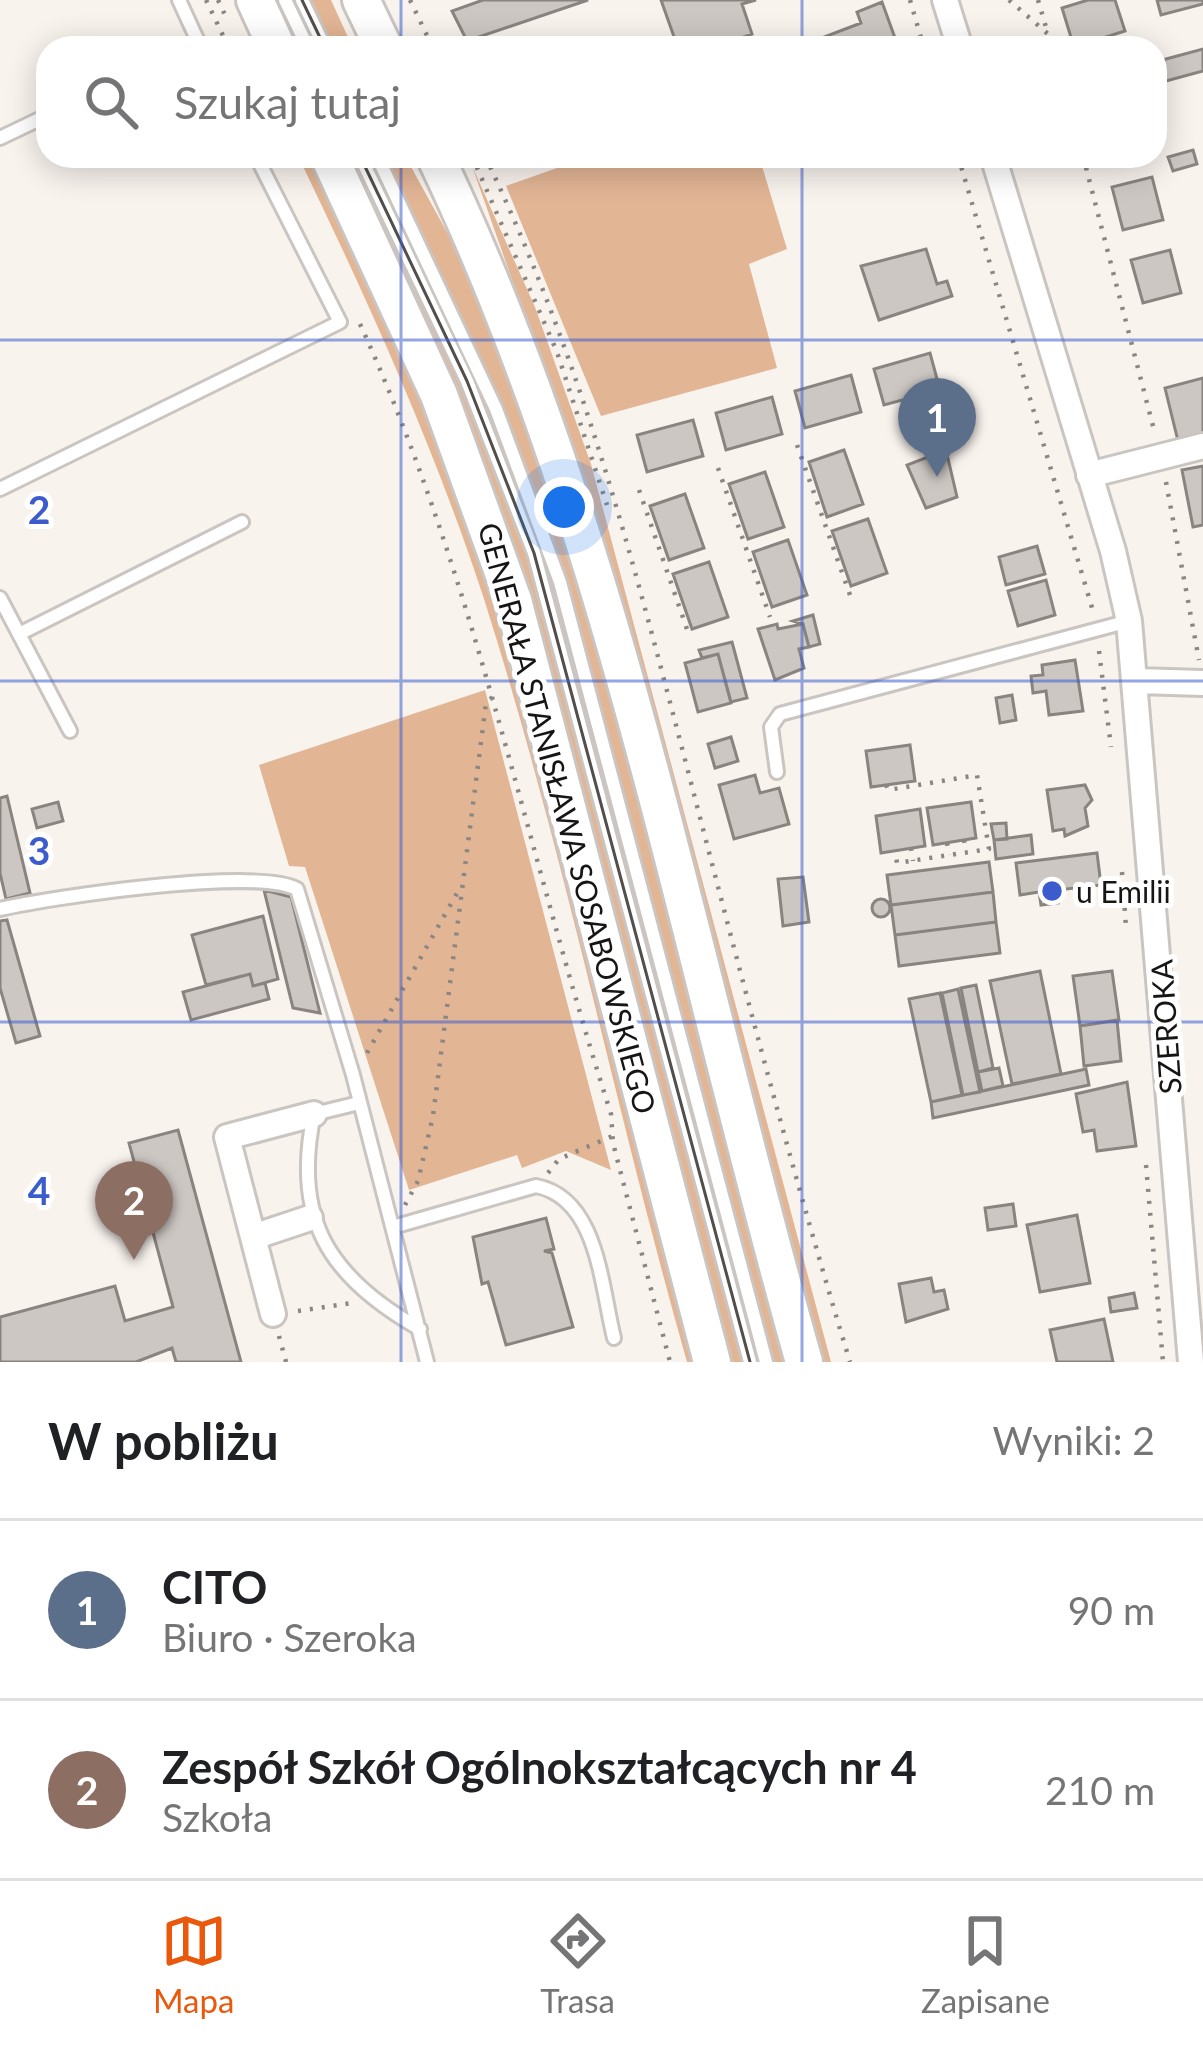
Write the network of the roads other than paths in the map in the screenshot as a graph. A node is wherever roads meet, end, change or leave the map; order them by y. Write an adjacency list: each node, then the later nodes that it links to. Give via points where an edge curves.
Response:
1 (178, 0): 7 (lane)
2 (254, 0): 8 (main road)
3 (285, 0): 9 (lane)
4 (302, 0): 10 (lane)
5 (361, 0): 11 (main road)
6 (945, 0): 12 (street)
7 (191, 36)
8 (272, 36)
9 (302, 36)
10 (319, 36)
11 (378, 36)
12 (956, 36)
13 (36, 121): 14 (lane)
14 (0, 138)
15 (262, 168): 23 (lane, via 340,322)
16 (335, 168): 42 (main road, GENERAŁA STANISŁAWA SOSABOWSKIEGO, via 444,406 514,601)
17 (366, 168): 43 (lane, via 474,399 540,572)
18 (383, 168): 44 (lane, via 498,414 556,568)
19 (440, 168): 45 (main road, via 514,335 581,528)
20 (997, 168): 22 (street, SZEROKA)
21 (1203, 446): 22 (street)
22 (1089, 475): 26 (street, SZEROKA)
23 (0, 489)
24 (242, 522): 27 (lane)
25 (0, 598): 27 (lane)
26 (1129, 621): 29 (street, SZEROKA); 31 (lane, via 780,714 772,727)
27 (19, 634): 30 (lane)
28 (1202, 675): 29 (street)
29 (1138, 681): 46 (street, SZEROKA)
30 (70, 731)
31 (777, 772)
32 (0, 909): 33 (lane, via 261,879 298,889)
33 (359, 1103): 34 (lane); 36 (lane)
34 (314, 1114): 35 (lane, via 304,1164); 37 (street, via 226,1137)
35 (310, 1218): 37 (street); 39 (lane, via 342,1266 386,1310)
36 (393, 1227): 39 (lane); 40 (lane, via 536,1186 573,1202)
37 (253, 1238): 38 (street)
38 (273, 1314)
39 (420, 1329): 41 (lane)
40 (614, 1338)
41 (427, 1362)
42 (712, 1362)
43 (750, 1362)
44 (766, 1362)
45 (804, 1362)
46 (1191, 1362)

